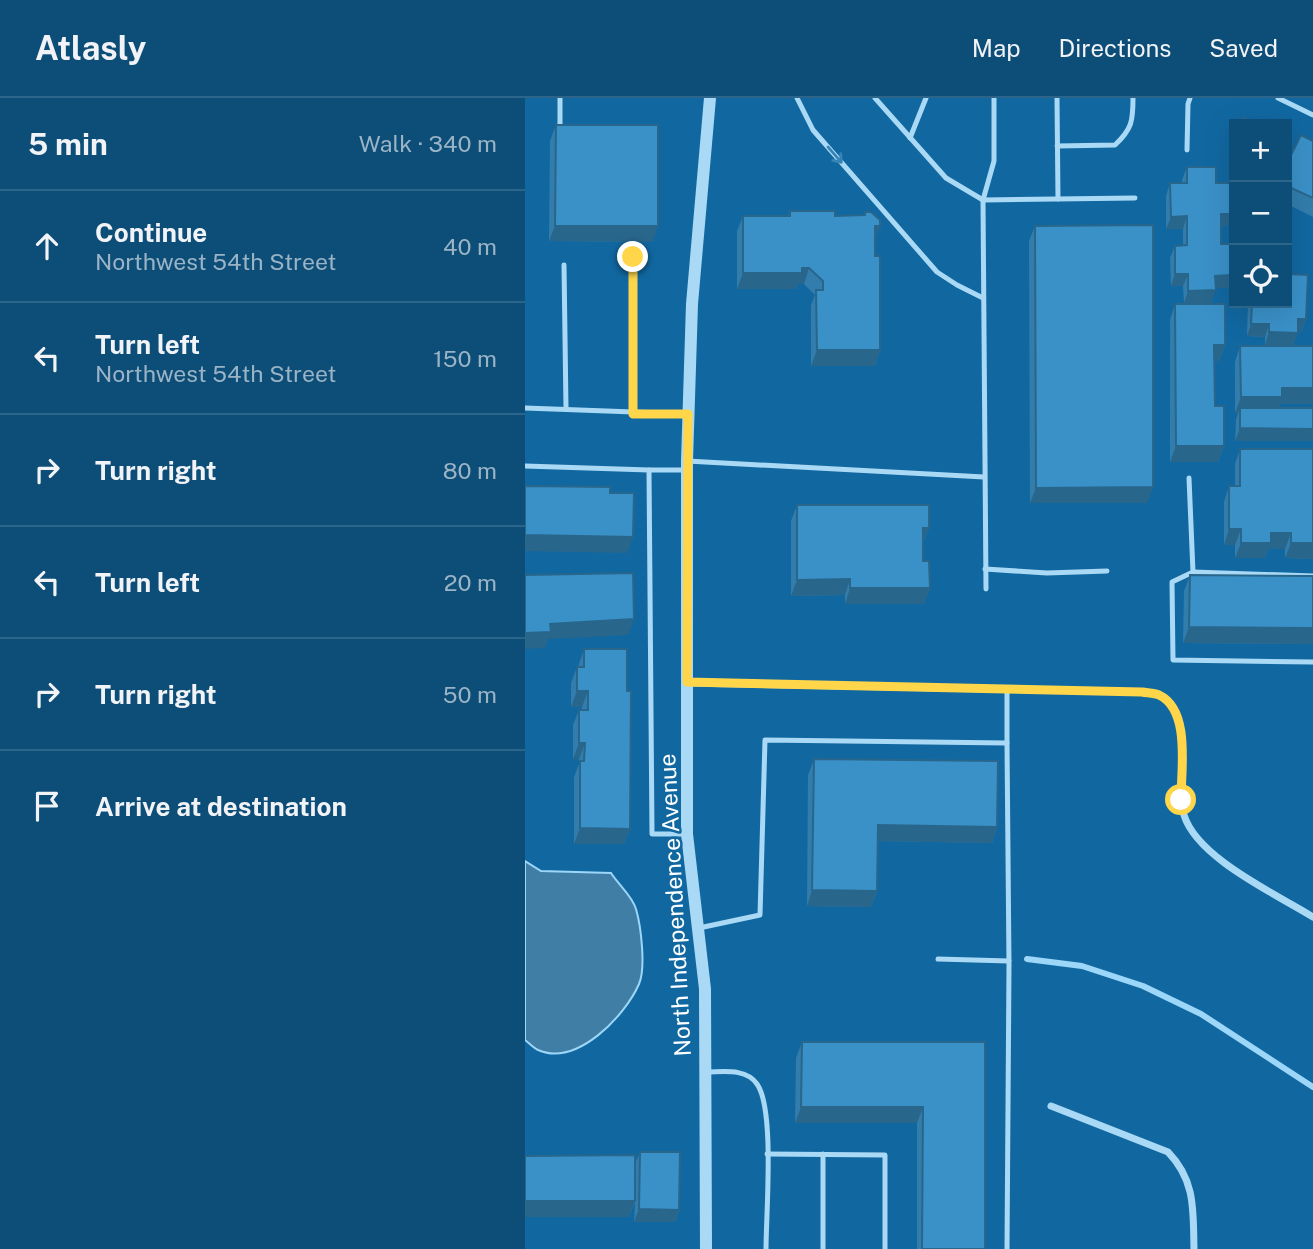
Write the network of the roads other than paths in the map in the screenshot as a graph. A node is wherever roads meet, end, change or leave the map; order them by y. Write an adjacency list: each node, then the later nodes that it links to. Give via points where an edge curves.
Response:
1 (560, 98): 12 (lane)
2 (711, 98): 25 (street, North Independence Avenue, via 692,304)
3 (797, 98): 21 (lane, one-way to 21, via 813,130 937,272)
4 (875, 98): 13 (lane)
5 (926, 98): 13 (lane)
6 (994, 98): 18 (lane, via 994,161)
7 (1057, 98): 14 (lane)
8 (1133, 98): 14 (lane, via 1128,132 1115,145)
9 (1190, 98): 15 (lane)
10 (1278, 98): 11 (lane)
11 (1313, 115)
12 (561, 133)
13 (910, 138): 18 (lane, via 946,178)
14 (1057, 146): 17 (lane)
15 (1187, 149)
16 (1135, 198): 17 (lane)
17 (1058, 199): 18 (lane)
18 (983, 200): 21 (lane)
19 (633, 257): 24 (lane)
20 (564, 265): 23 (lane)
21 (983, 298): 29 (lane)
22 (525, 408): 23 (lane)
23 (566, 409): 24 (lane)
24 (633, 414): 25 (lane)
25 (688, 414): 26 (street, North Independence Avenue)
26 (687, 465): 28 (lane); 29 (lane); 37 (street, North Independence Avenue)
27 (525, 466): 28 (lane)
28 (649, 470): 40 (lane, via 652,835)
29 (984, 477): 31 (lane)
30 (1189, 478): 33 (lane)
31 (985, 569): 32 (lane); 35 (lane)
32 (1107, 571)
33 (1193, 572): 34 (lane); 36 (lane, via 1172,582 1173,660)
34 (1313, 576)
35 (986, 589)
36 (1313, 662)
37 (687, 682): 38 (street); 40 (street, North Independence Avenue)
38 (1007, 690): 39 (lane); 41 (street, via 1158,694 1179,718 1181,800 1191,832 1224,863)
39 (1007, 743): 42 (lane, via 765,740 760,915); 44 (lane)
40 (687, 834): 42 (street, North Independence Avenue)
41 (1313, 917)
42 (699, 928): 45 (street, North Independence Avenue)
43 (938, 959): 44 (lane)
44 (1009, 961): 53 (lane)
45 (705, 1072): 47 (lane, via 739,1072 756,1082 767,1121); 49 (street, North Independence Avenue)
46 (1051, 1106): 54 (street, via 1168,1152 1182,1167 1190,1188)
47 (767, 1154): 48 (lane); 50 (lane)
48 (823, 1154): 51 (lane); 52 (lane, via 885,1155)
49 (706, 1249)
50 (766, 1249)
51 (823, 1249)
52 (885, 1249)
53 (1007, 1249)
54 (1194, 1249)

